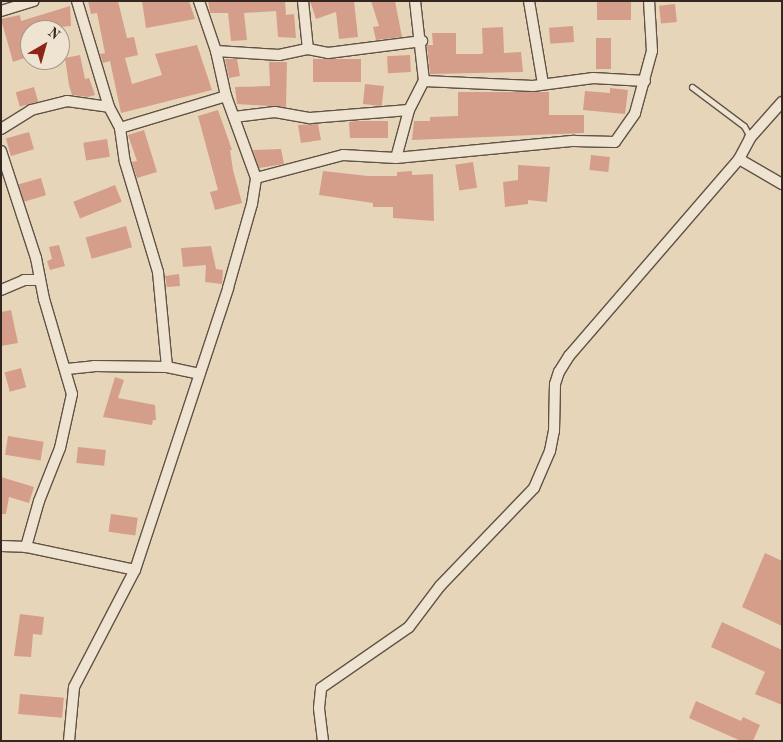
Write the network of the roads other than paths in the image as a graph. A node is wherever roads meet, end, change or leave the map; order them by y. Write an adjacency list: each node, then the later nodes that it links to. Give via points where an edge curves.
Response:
1 (33, 1): 8 (street)
2 (77, 1): 18 (street)
3 (199, 1): 11 (street)
4 (303, 1): 10 (street)
5 (415, 1): 9 (street)
6 (529, 1): 14 (street)
7 (649, 1): 13 (street, via 652,51)
8 (1, 10)
9 (422, 41): 10 (street, via 328,53); 12 (street)
10 (308, 49): 11 (street, via 279,55)
11 (216, 50): 16 (street)
12 (424, 81): 14 (street); 19 (street)
13 (645, 81): 14 (street, via 592,78); 25 (street, via 635,112 615,142 574,141)
14 (543, 84)
15 (692, 87): 23 (lane, via 744,126)
16 (226, 96): 20 (street); 21 (street)
17 (782, 102): 23 (street)
18 (110, 107): 21 (street); 22 (street, via 59,103 31,110)
19 (409, 110): 20 (street, via 310,118 274,112); 25 (street)
20 (234, 116): 28 (street)
21 (120, 128): 32 (street, via 124,162 158,272)
22 (1, 129)
23 (750, 138): 26 (street)
24 (1, 152): 27 (street)
25 (396, 158): 28 (street, via 343,156)
26 (739, 159): 29 (street); 39 (street, via 569,356 559,372 550,451 534,488 440,586 409,627 320,688)
27 (4, 168): 30 (street, via 36,258)
28 (256, 178): 34 (street, via 252,204 228,288)
29 (782, 184)
30 (40, 280): 31 (street, via 24,280); 33 (street)
31 (1, 290)
32 (167, 367): 33 (street); 34 (street)
33 (67, 369): 36 (street, via 72,394 67,425)
34 (199, 374): 37 (street)
35 (1, 546): 36 (street)
36 (26, 547): 37 (street)
37 (135, 570): 38 (street, via 74,687)
38 (69, 741)
39 (323, 741)

